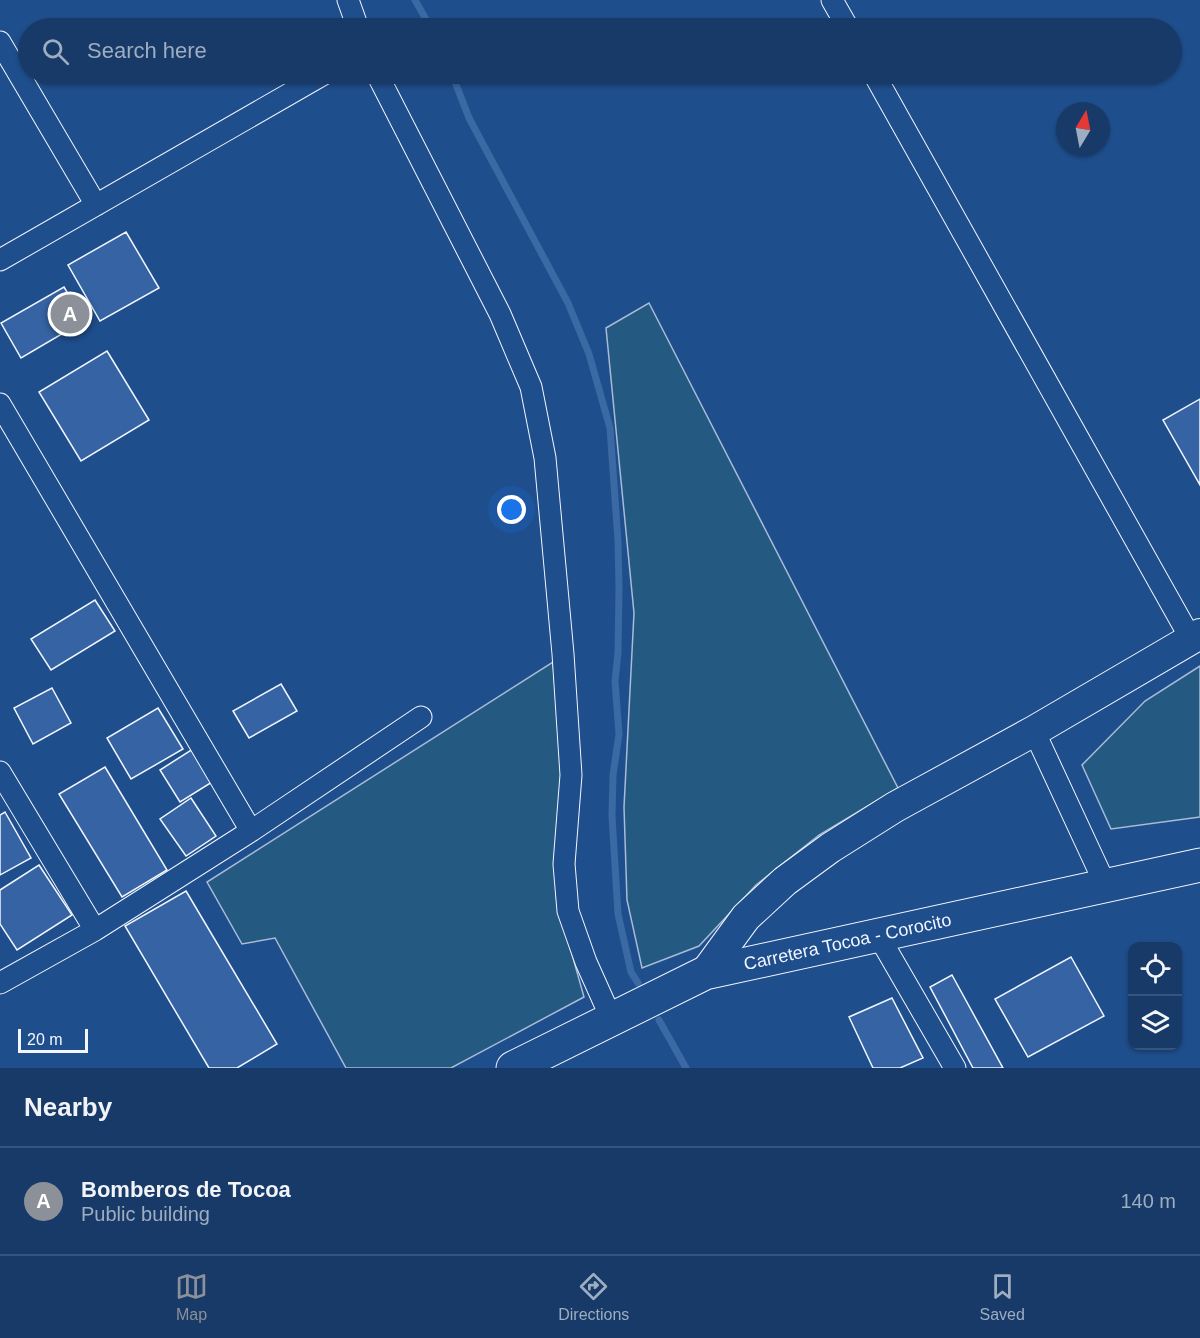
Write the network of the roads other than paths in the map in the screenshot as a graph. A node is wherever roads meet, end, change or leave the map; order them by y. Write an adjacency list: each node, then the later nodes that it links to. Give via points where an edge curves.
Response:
1 (348, 0): 3 (street)
2 (832, 0): 4 (street)
3 (354, 18)
4 (842, 18)
5 (0, 42): 6 (street)
6 (18, 73)
7 (25, 84): 11 (street)
8 (307, 84): 11 (street)
9 (382, 84): 25 (street, via 500,314 531,387 545,458 563,654 571,775 564,864 568,911)
10 (880, 84): 14 (street)
11 (96, 205): 12 (street)
12 (0, 260)
13 (0, 404): 18 (street)
14 (1195, 637): 16 (street)
15 (421, 717): 18 (street)
16 (1034, 731): 20 (street); 23 (street, via 894,807 785,881 746,917)
17 (0, 772): 21 (street)
18 (251, 831): 21 (street)
19 (1200, 865): 20 (main road, Carretera Tocoa - Corocito)
20 (1106, 886): 22 (main road, Carretera Tocoa - Corocito)
21 (95, 930): 24 (street)
22 (878, 935): 23 (main road, Carretera Tocoa - Corocito); 27 (street)
23 (705, 973): 25 (main road, Carretera Tocoa - Corocito)
24 (0, 983)
25 (612, 1020): 26 (main road, Carretera Tocoa - Corocito)
26 (513, 1068)
27 (955, 1068)

